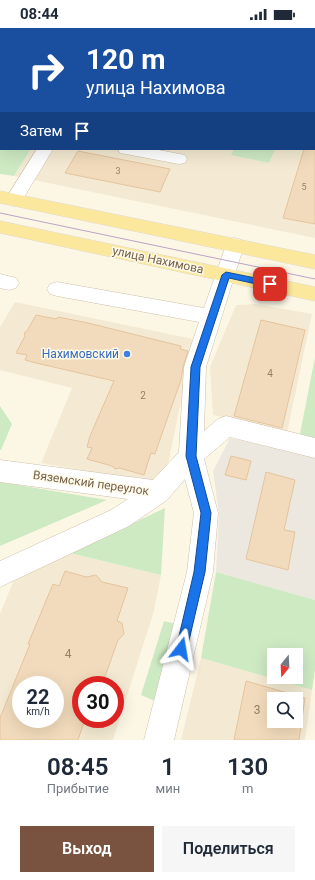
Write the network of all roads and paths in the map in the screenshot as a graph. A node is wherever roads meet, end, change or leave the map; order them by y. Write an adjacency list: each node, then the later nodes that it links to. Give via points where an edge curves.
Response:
1 (44, 150): 4 (street, via 20,188)
2 (132, 150): 3 (street)
3 (178, 158)
4 (7, 198): 6 (main road)
5 (0, 227): 8 (main road, улица Нахимова)
6 (235, 245): 7 (main road); 8 (street)
7 (315, 262)
8 (226, 275): 10 (main road, улица Нахимова); 11 (street)
9 (57, 289): 11 (street)
10 (315, 294)
11 (212, 317): 13 (street, via 195,367)
12 (315, 448): 13 (street, Вяземский переулок, via 226,426)
13 (191, 456): 15 (street, Вяземский переулок); 17 (street, via 206,513 200,572)
14 (0, 471): 15 (street, Вяземский переулок)
15 (158, 492): 16 (street, via 120,518)
16 (0, 574)
17 (159, 740)

